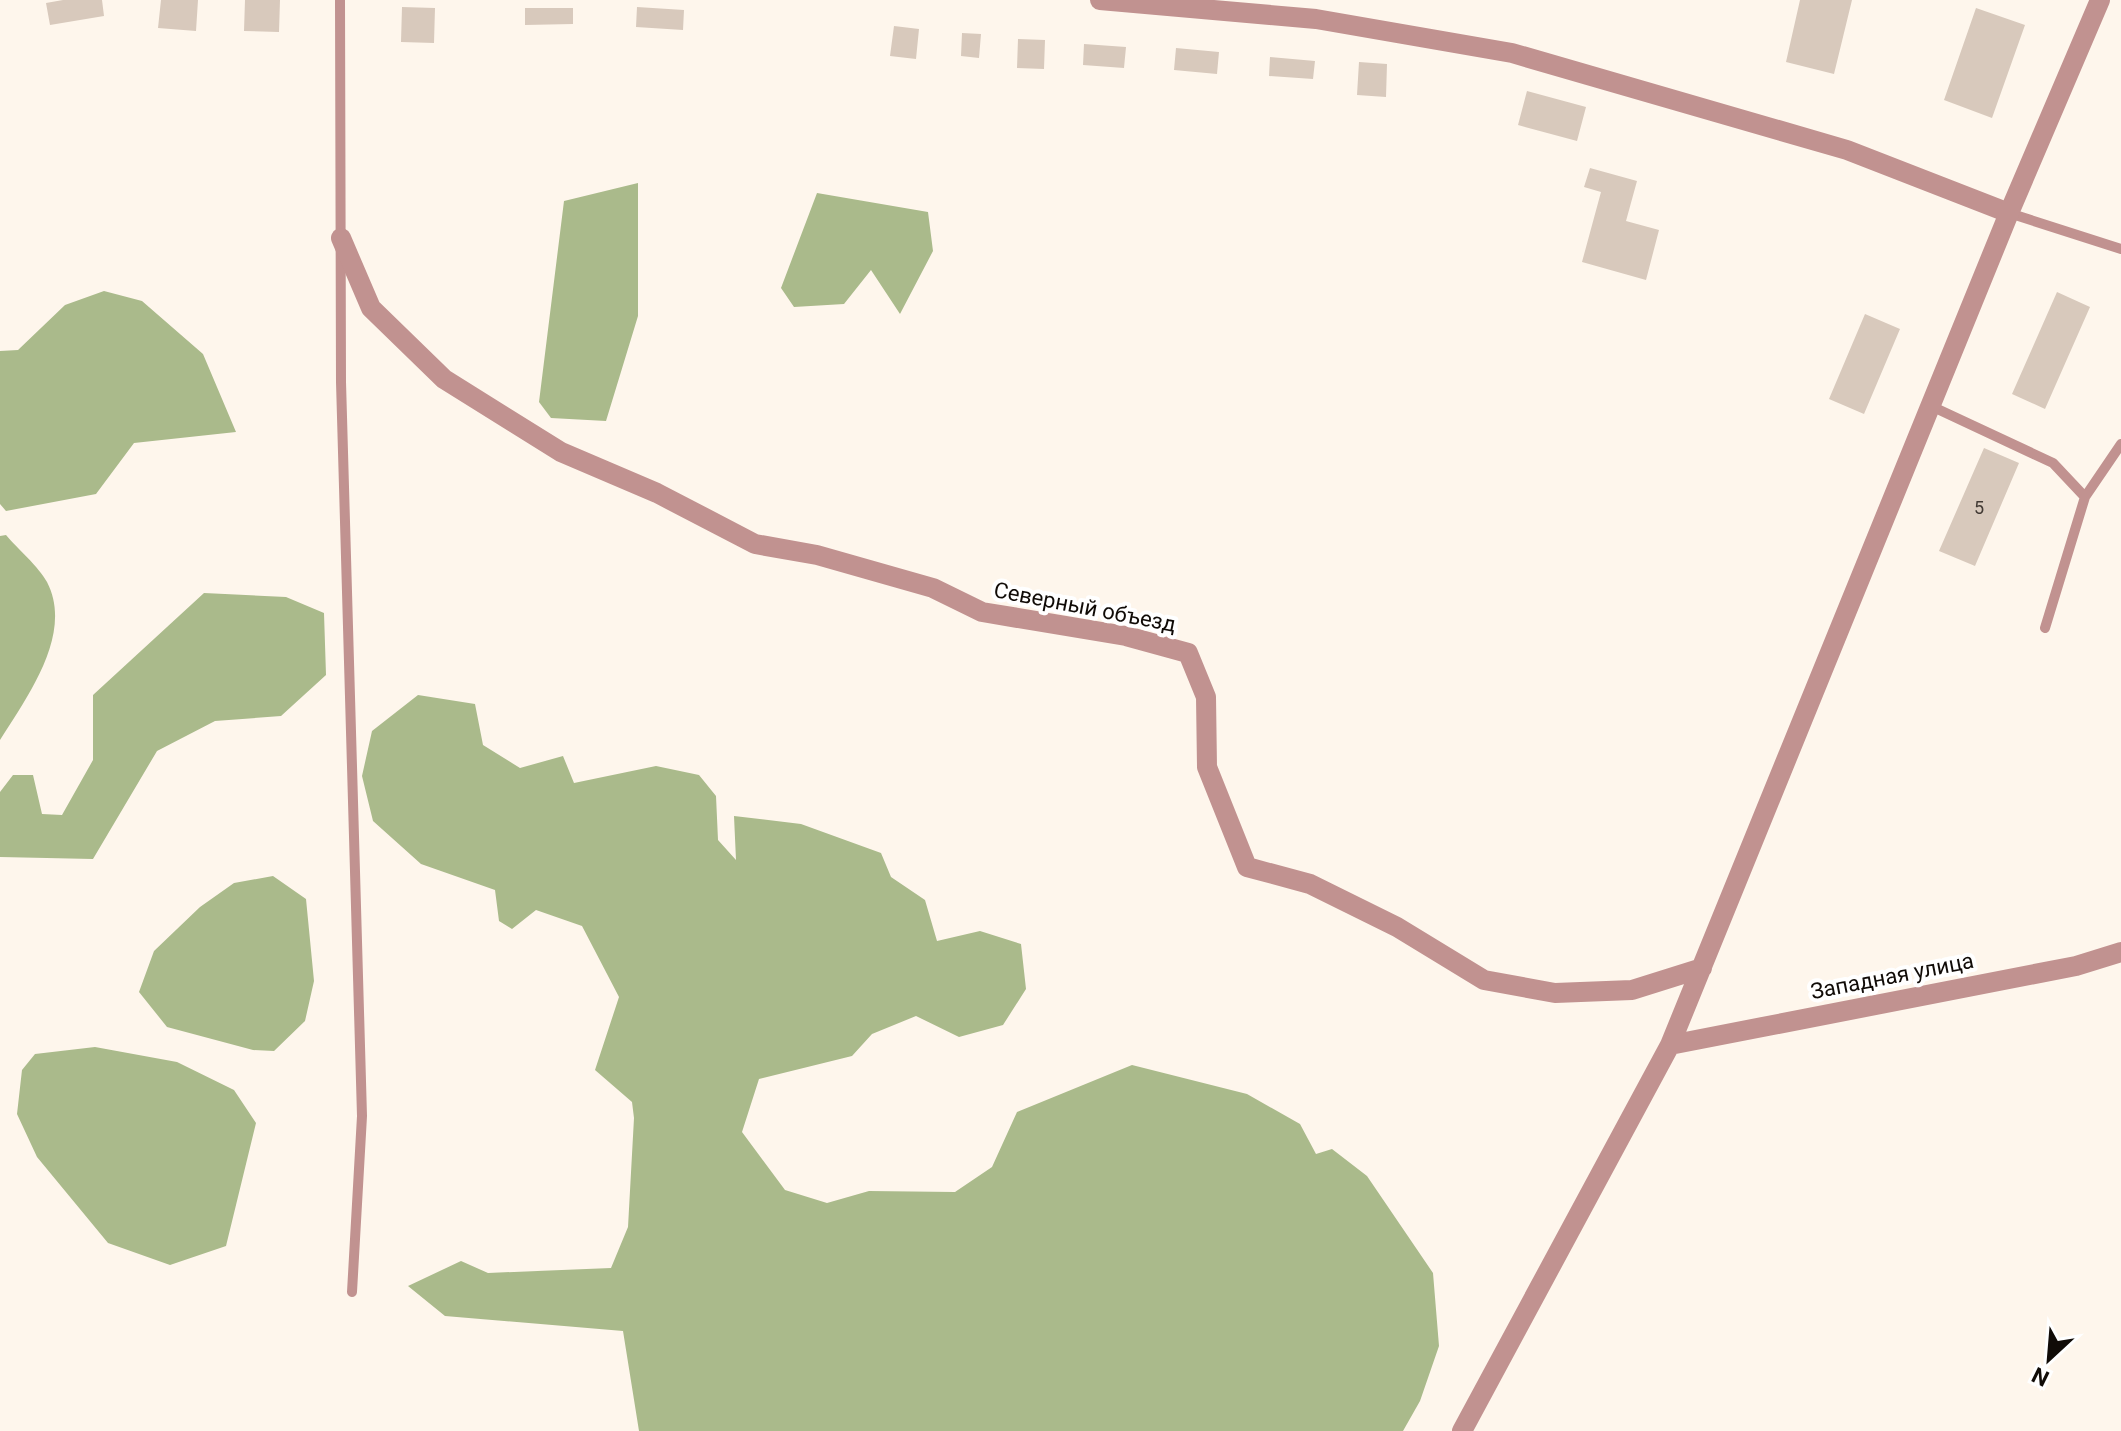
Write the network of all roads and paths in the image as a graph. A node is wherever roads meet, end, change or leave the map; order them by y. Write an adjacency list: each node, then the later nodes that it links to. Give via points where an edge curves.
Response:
1 (340, 0): 5 (lane)
2 (1100, 0): 4 (street, via 1316,19 1512,53 1847,150)
3 (2100, 0): 4 (street)
4 (2009, 213): 6 (lane); 7 (street)
5 (341, 238): 12 (street, Северный объезд, via 371,308 444,379 561,452 657,493 755,544 817,555 933,588 982,612 1126,636 1188,653 1206,697 1207,767 1247,867 1310,884 1397,927 1484,980 1555,993 1632,990); 14 (lane, via 362,1116)
6 (2121, 249)
7 (1931, 406): 9 (lane, via 2053,463); 12 (street)
8 (2121, 444): 9 (lane)
9 (2085, 497): 10 (lane)
10 (2045, 628)
11 (2121, 952): 13 (street, Западная улица, via 2076,966)
12 (1702, 968): 13 (street)
13 (1670, 1045): 15 (street)
14 (352, 1292)
15 (1462, 1431)

